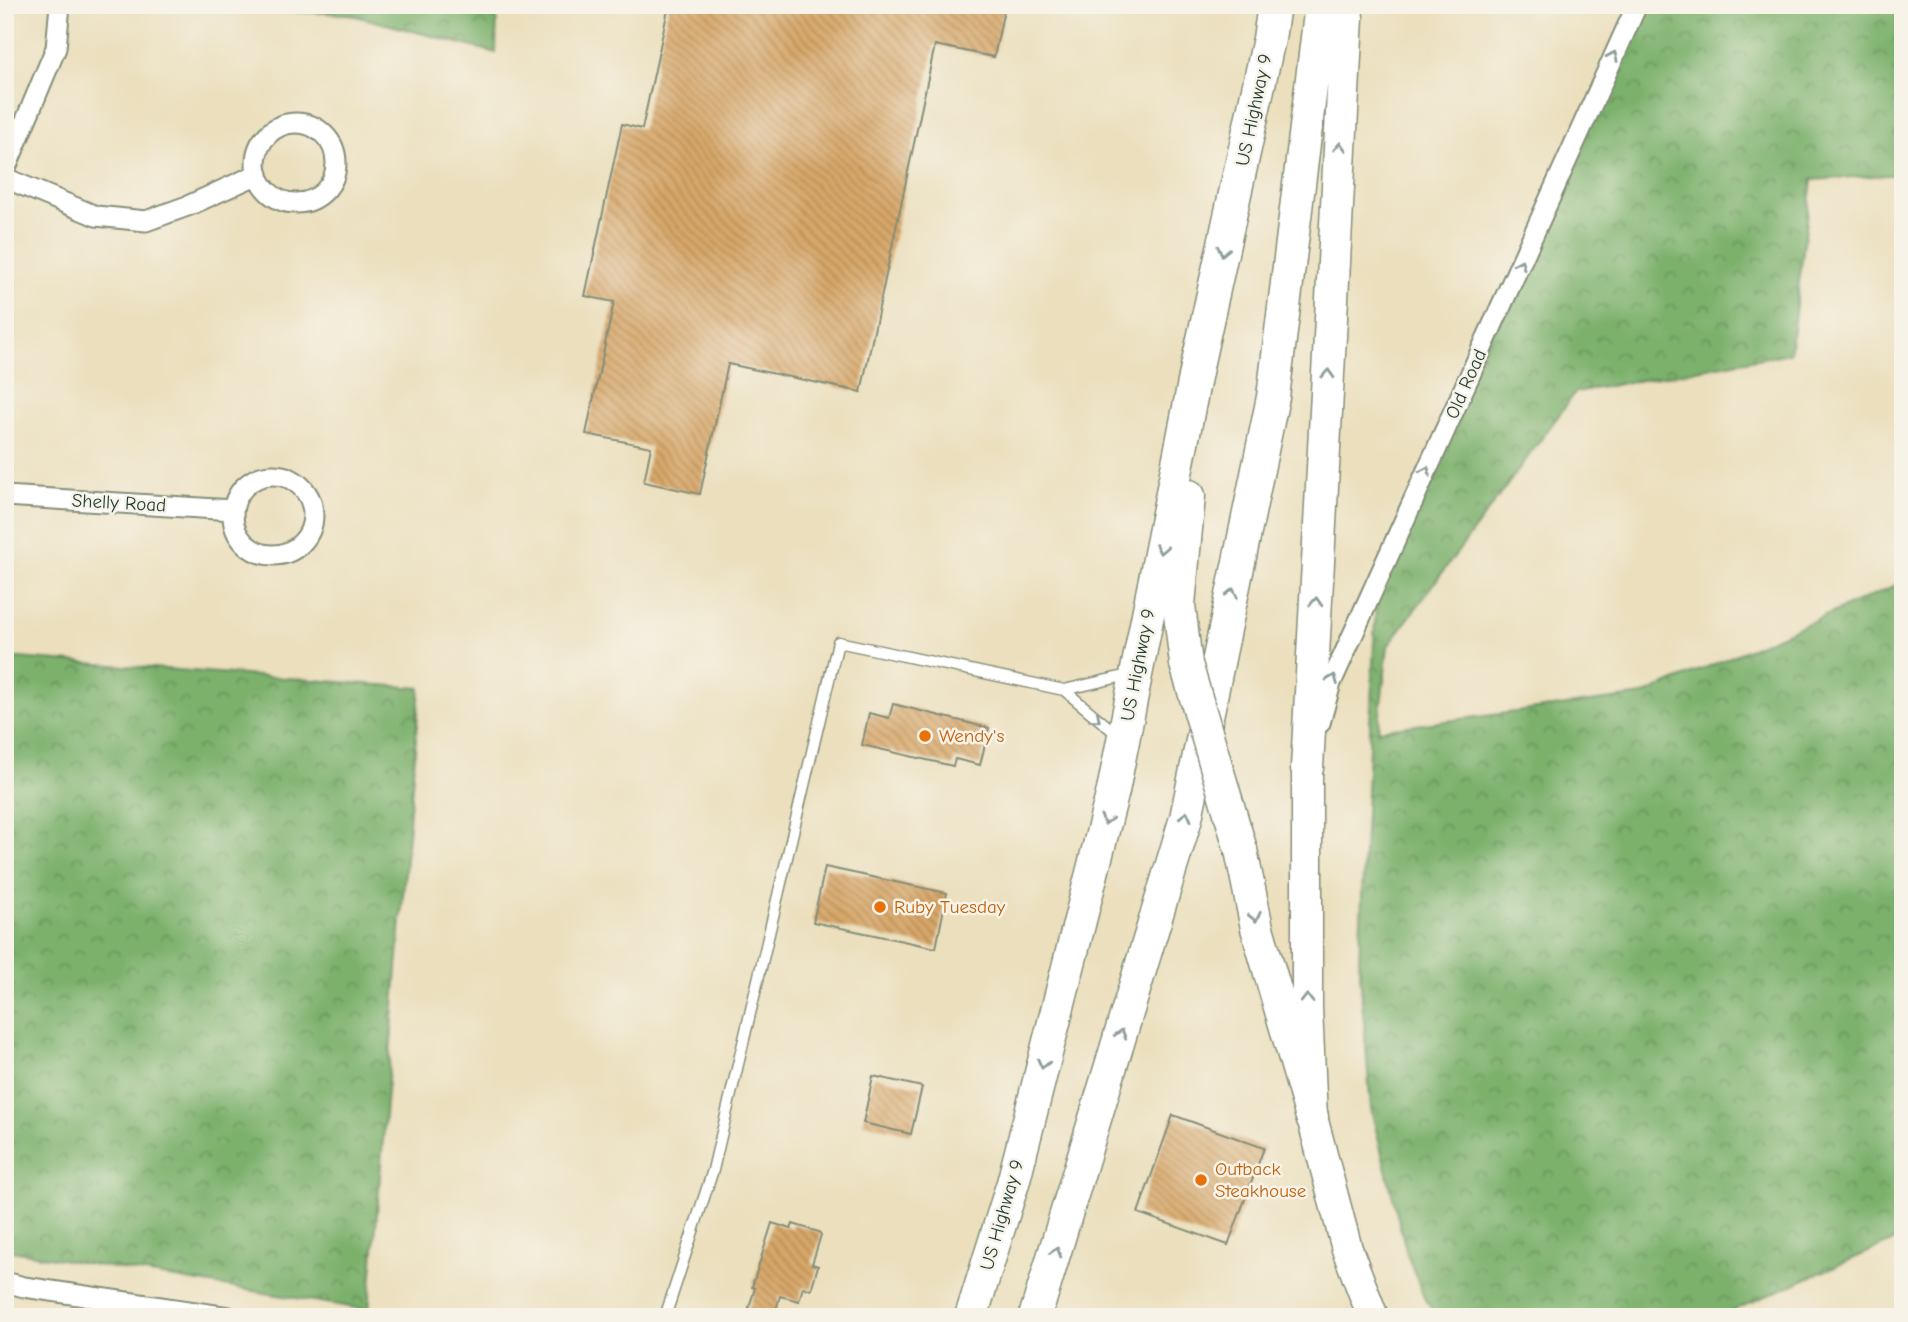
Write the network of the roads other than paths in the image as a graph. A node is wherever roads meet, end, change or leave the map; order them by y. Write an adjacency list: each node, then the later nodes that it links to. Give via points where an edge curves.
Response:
1 (61, 5): 6 (street, via 56,48)
2 (1274, 5): 9 (highway, US Highway 9, one-way to 9)
3 (1321, 5): 22 (highway, one-way to 3, via 1186,818 1273,397)
4 (1346, 5): 15 (highway, one-way to 4)
5 (1637, 5): 15 (street, Old Road, one-way to 5, via 1331,683)
6 (5, 170)
7 (257, 174): 7 (street, via 264,186 284,201 313,200 335,175 335,150 317,128 288,123 260,146); 8 (street, via 146,221 96,216)
8 (5, 178)
9 (1198, 362): 12 (highway, US Highway 9, one-way to 12); 16 (highway, one-way to 16, bridge, via 1180,605 1186,664)
10 (5, 496): 11 (street, Shelly Road)
11 (233, 510): 11 (street, via 236,532 264,555 281,555 303,542 313,515 303,488 281,476 253,480 243,488)
12 (1136, 673): 13 (lane); 14 (highway, US Highway 9)
13 (1064, 690): 14 (lane, one-way to 14); 20 (lane, via 838,642 713,1170)
14 (1123, 740): 21 (highway, US Highway 9, one-way to 21, via 1013,1183)
15 (1307, 768): 16 (main road, one-way to 15)
16 (1312, 1117): 23 (main road, via 1347,1249)
17 (5, 1282): 18 (street)
18 (124, 1309): 19 (street)
19 (229, 1317)
20 (666, 1317)
21 (971, 1317)
22 (1035, 1317)
23 (1373, 1317)

